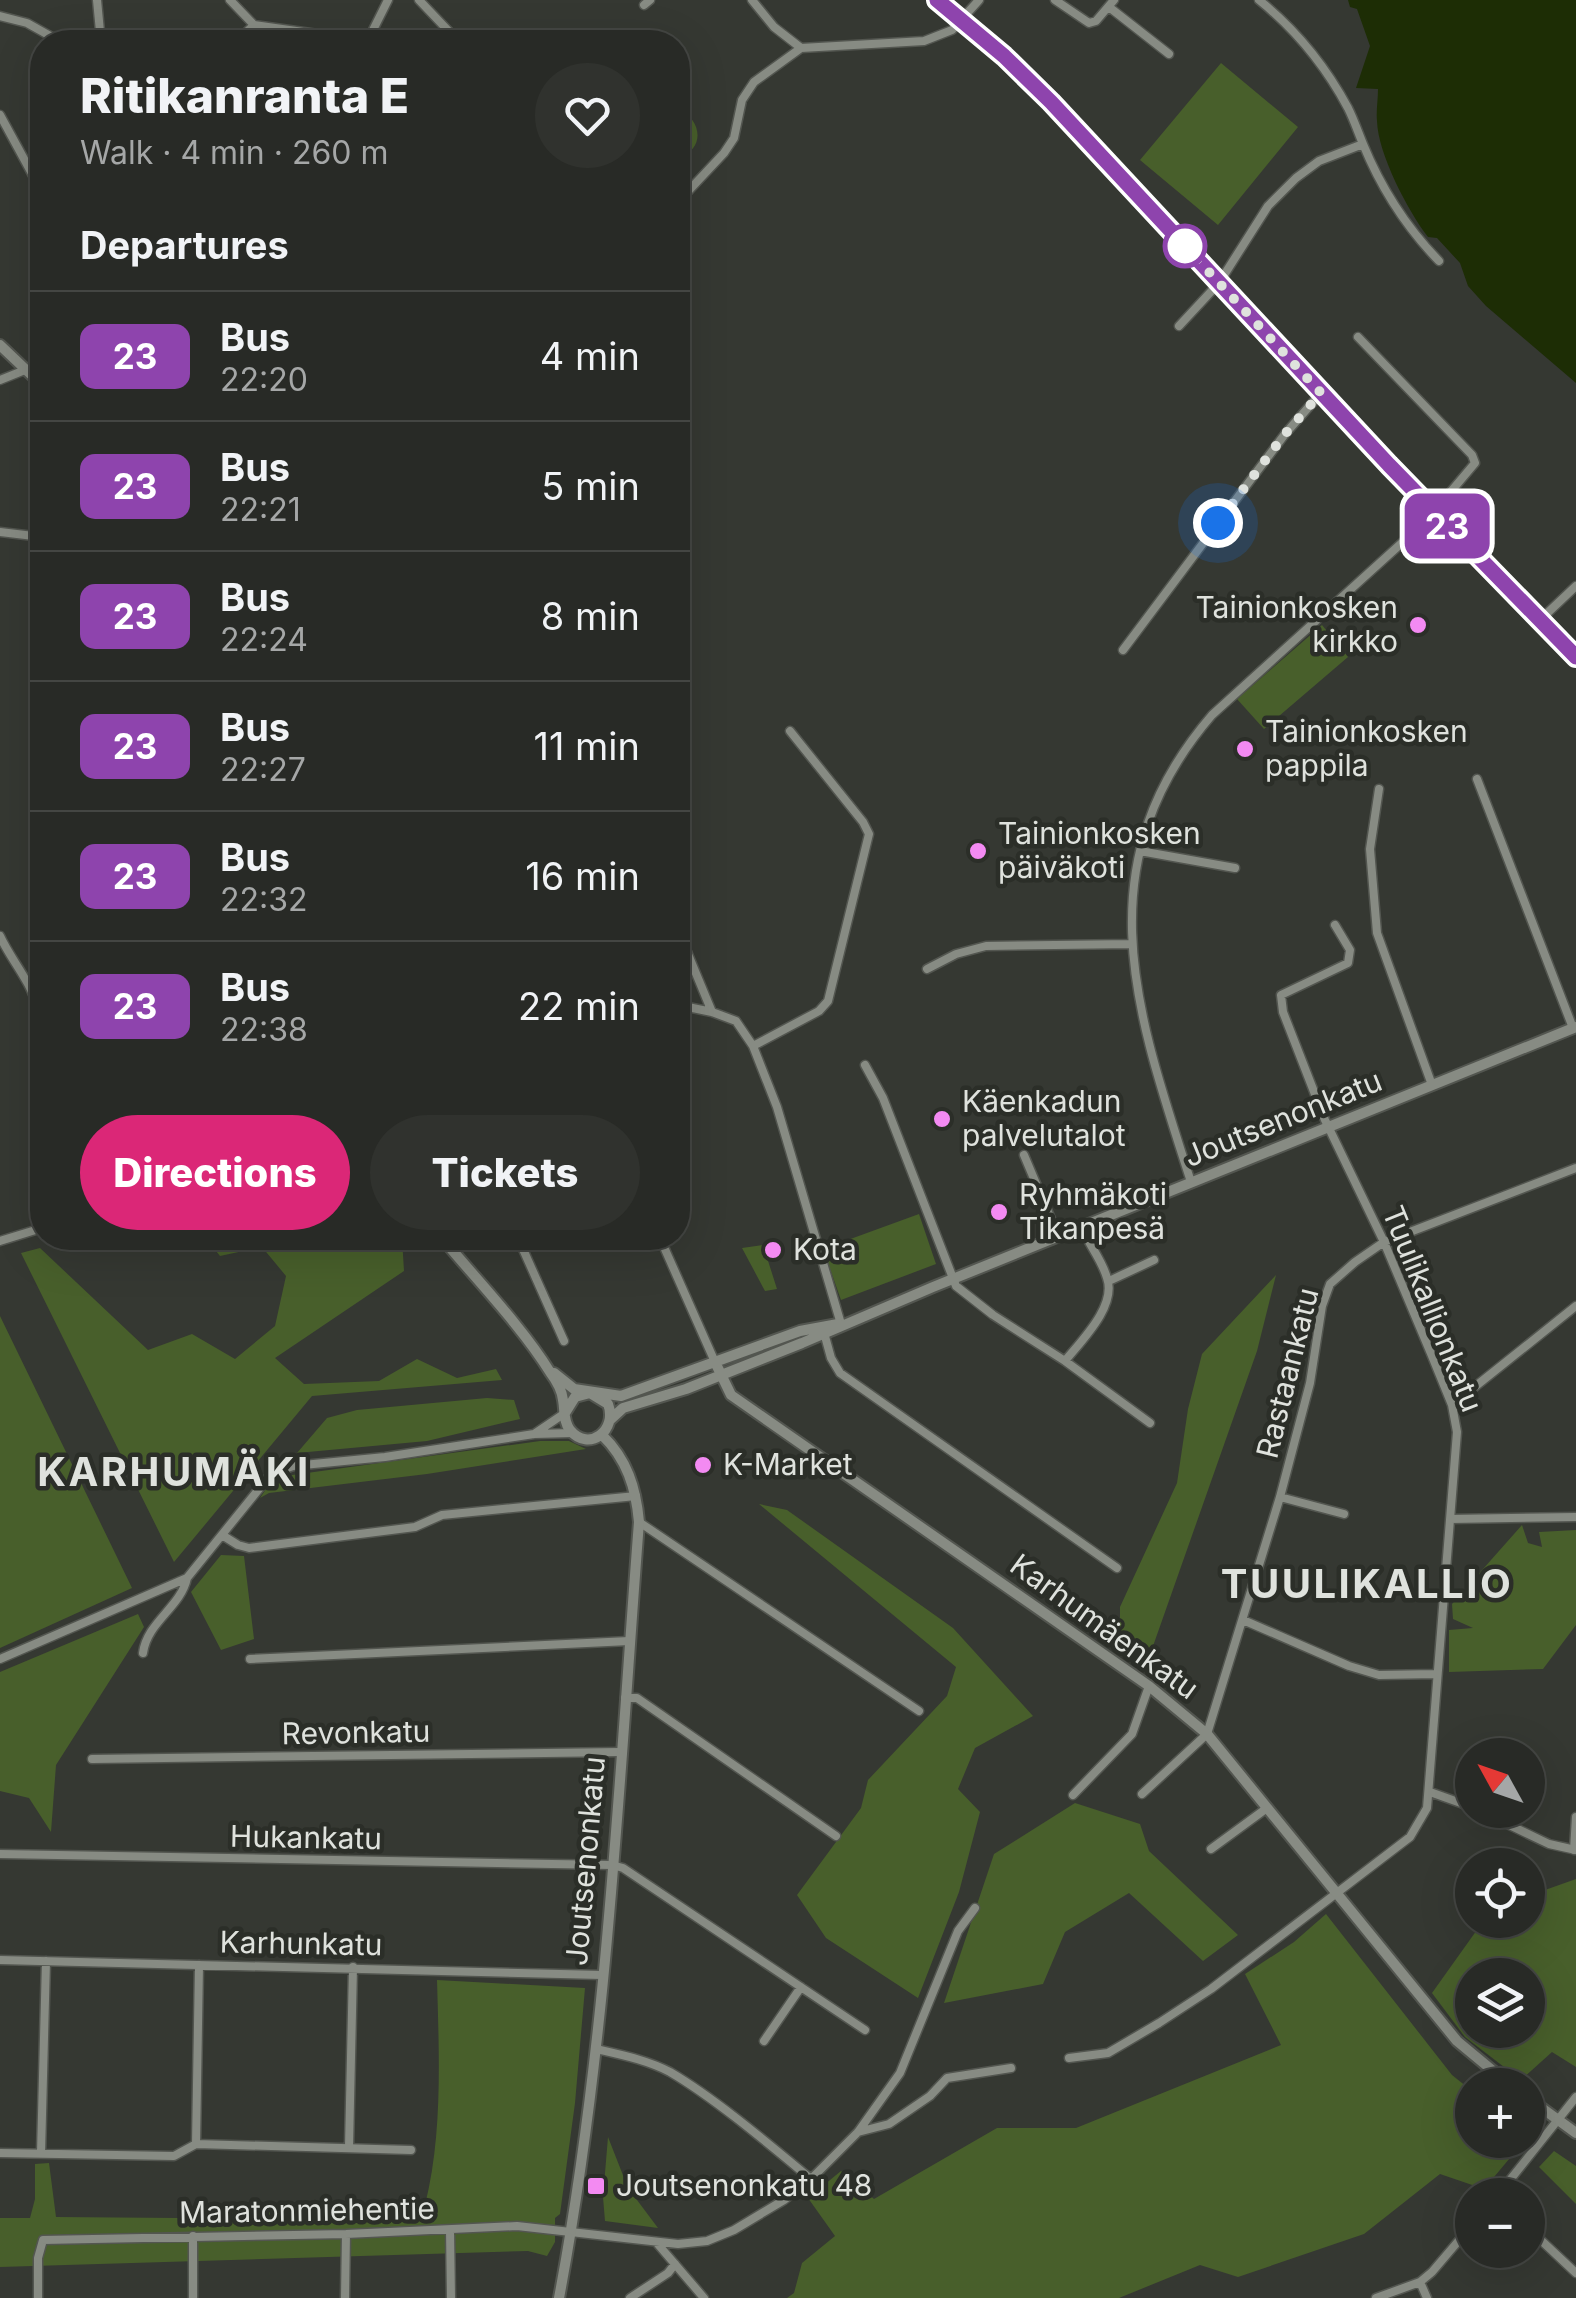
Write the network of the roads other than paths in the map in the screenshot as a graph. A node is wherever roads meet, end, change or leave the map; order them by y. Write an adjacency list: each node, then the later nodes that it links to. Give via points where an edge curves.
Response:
1 (97, 0): 15 (street)
2 (230, 0): 13 (street)
3 (388, 0): 18 (street)
4 (419, 0): 19 (street)
5 (752, 0): 20 (street)
6 (937, 0): 12 (street)
7 (979, 0): 12 (street)
8 (1055, 0): 10 (street, via 1089,23)
9 (1259, 0): 23 (street, via 1317,62)
10 (1111, 3): 21 (street)
11 (0, 16): 14 (street)
12 (963, 21): 20 (street, via 924,41); 27 (street, via 1051,102)
13 (254, 25): 16 (street); 17 (street)
14 (40, 30)
15 (100, 30)
16 (249, 30)
17 (287, 30)
18 (373, 30)
19 (448, 30)
20 (801, 48): 25 (street, via 754,82 742,100 734,138)
21 (1169, 54)
22 (0, 115): 24 (street)
23 (1363, 144): 26 (street, via 1398,211); 27 (street, via 1296,178 1248,232)
24 (30, 170)
25 (690, 189)
26 (1439, 261)
27 (1218, 283): 28 (street); 34 (street)
28 (1179, 326)
29 (1358, 337): 35 (street, via 1476,463)
30 (0, 346): 31 (street)
31 (24, 370): 32 (street); 33 (street)
32 (30, 375)
33 (0, 380)
34 (1321, 393): 35 (street); 40 (street)
35 (1434, 513): 39 (street); 45 (street, via 1212,715 1162,788)
36 (0, 532): 37 (street)
37 (30, 536)
38 (1576, 586): 39 (street)
39 (1540, 620): 41 (street)
40 (1123, 650)
41 (1576, 657)
42 (790, 731): 56 (street, via 869,834 828,1001)
43 (1476, 778): 55 (street)
44 (1380, 789): 58 (street, via 1370,850 1377,933)
45 (1140, 851): 46 (street); 49 (street)
46 (1235, 868)
47 (1334, 925): 59 (street, Tuulikallionkatu, via 1350,950 1348,963 1281,995)
48 (0, 936): 52 (street)
49 (1132, 944): 51 (street, via 986,946); 62 (street, via 1142,1021)
50 (690, 959): 54 (street)
51 (927, 968)
52 (30, 988)
53 (690, 1007): 54 (street)
54 (712, 1012): 56 (street, via 736,1021)
55 (1575, 1027): 58 (street, Joutsenonkatu)
56 (753, 1046): 75 (street)
57 (865, 1065): 72 (street)
58 (1432, 1086): 59 (street, Joutsenonkatu)
59 (1329, 1128): 62 (street, Joutsenonkatu); 67 (street, Tuulikallionkatu)
60 (1024, 1155): 65 (street)
61 (1576, 1168): 67 (street, Rastaankatu)
62 (1191, 1182): 63 (street, Joutsenonkatu)
63 (1082, 1228): 65 (street, Joutsenonkatu); 73 (street)
64 (30, 1232): 66 (street)
65 (1058, 1238): 72 (street, Joutsenonkatu)
66 (0, 1241)
67 (1384, 1242): 83 (street, Tuulikallionkatu); 91 (street, Rastaankatu, via 1330,1284)
68 (452, 1250): 80 (street)
69 (523, 1250): 77 (street)
70 (665, 1250): 78 (street, Karhumäenkatu)
71 (1154, 1260): 73 (street)
72 (951, 1280): 75 (street, Joutsenonkatu); 79 (street)
73 (1109, 1281): 79 (street, via 1102,1312)
74 (1576, 1306): 83 (street)
75 (841, 1324): 76 (street, Joutsenonkatu)
76 (823, 1329): 78 (street, Joutsenonkatu); 81 (street, Joutsenonkatu); 97 (street, via 840,1373)
77 (564, 1341)
78 (715, 1362): 81 (street, Karhumäenkatu); 82 (street, Joutsenonkatu, via 621,1396)
79 (1065, 1362): 86 (street)
80 (549, 1369): 82 (street); 84 (street)
81 (720, 1375): 85 (street, Joutsenonkatu, via 623,1408); 105 (street, Karhumäenkatu, via 731,1395 765,1420)
82 (590, 1393): 84 (street, via 575,1398); 85 (street, via 608,1404)
83 (1452, 1405): 94 (street, Tuulikallionkatu, via 1457,1432)
84 (564, 1414): 87 (street); 88 (street)
85 (611, 1420): 89 (street)
86 (1150, 1423)
87 (572, 1433): 88 (street); 89 (street, via 588,1440)
88 (534, 1434): 96 (street, via 292,1466 270,1474)
89 (602, 1435): 90 (street, Joutsenonkatu, via 624,1463)
90 (636, 1496): 95 (street, Joutsenonkatu); 96 (street, via 442,1515 415,1527 248,1548)
91 (1280, 1497): 92 (street); 99 (street, Rastaankatu)
92 (1344, 1514)
93 (1576, 1516): 94 (street)
94 (1450, 1518): 104 (street, Tuulikallionkatu)
95 (639, 1522): 100 (street, Joutsenonkatu); 107 (street)
96 (222, 1535): 98 (street)
97 (1117, 1568)
98 (188, 1578): 101 (street); 102 (street)
99 (1243, 1620): 104 (street, via 1349,1666 1379,1674); 108 (street, Rastaankatu)
100 (630, 1641): 103 (street); 106 (street, Joutsenonkatu)
101 (143, 1653)
102 (0, 1658)
103 (250, 1659)
104 (1436, 1674): 111 (street, Tuulikallionkatu)
105 (1149, 1686): 108 (street, Karhumäenkatu); 113 (street, via 1132,1734)
106 (625, 1698): 109 (street, Joutsenonkatu); 118 (street, via 636,1698)
107 (918, 1711)
108 (1207, 1734): 112 (street); 115 (street, Karhumäenkatu)
109 (620, 1752): 110 (street, Revonkatu); 122 (street, Joutsenonkatu)
110 (92, 1759)
111 (1430, 1792): 114 (street); 123 (street, Tuulikallionkatu, via 1410,1837)
112 (1142, 1794)
113 (1074, 1795)
114 (1455, 1801)
115 (1268, 1808): 119 (street); 123 (street, Karhumäenkatu)
116 (1576, 1817): 120 (street)
117 (1515, 1828): 120 (street)
118 (836, 1836)
119 (1211, 1848)
120 (1575, 1850)
121 (0, 1854): 122 (street, Hukankatu)
122 (612, 1865): 129 (street, Joutsenonkatu); 130 (street)
123 (1338, 1894): 134 (street, Tuulikallionkatu, via 1159,2024 1108,2053); 136 (street, Karhumäenkatu, via 1457,2041)
124 (975, 1908): 140 (street, Maratonmiehentie, via 958,1931 900,2073)
125 (0, 1960): 126 (street, Karhunkatu)
126 (46, 1961): 127 (street, Karhunkatu); 145 (street)
127 (199, 1965): 128 (street, Karhunkatu); 142 (street)
128 (353, 1968): 129 (street, Karhunkatu); 143 (street)
129 (602, 1975): 133 (street, Joutsenonkatu)
130 (800, 1987): 131 (street); 132 (street)
131 (865, 2030)
132 (764, 2041)
133 (596, 2049): 148 (street, via 670,2072); 150 (street, Joutsenonkatu)
134 (1069, 2058)
135 (1012, 2068): 140 (street, via 948,2078 889,2124)
136 (1490, 2068)
137 (1576, 2097): 139 (street)
138 (1545, 2110): 139 (street)
139 (1558, 2120): 141 (street); 147 (street)
140 (858, 2132): 148 (street, Maratonmiehentie)
141 (1576, 2133)
142 (196, 2144): 143 (street); 145 (street, via 174,2156)
143 (349, 2147): 144 (street)
144 (411, 2150)
145 (41, 2152): 146 (street)
146 (0, 2153)
147 (1512, 2178)
148 (812, 2180): 153 (street, Maratonmiehentie, via 708,2241)
149 (450, 2230): 150 (street, Maratonmiehentie); 151 (street, Maratonmiehentie); 162 (street)
150 (572, 2231): 153 (street, Maratonmiehentie); 163 (street, Joutsenonkatu)
151 (346, 2234): 152 (street, Maratonmiehentie); 161 (street)
152 (194, 2236): 159 (street, Maratonmiehentie, via 43,2240); 160 (street)
153 (656, 2242): 156 (street)
154 (1545, 2244): 157 (street)
155 (1455, 2245): 158 (street)
156 (675, 2264): 164 (street); 165 (street)
157 (1576, 2272)
158 (1420, 2282): 166 (street); 167 (street)
159 (38, 2298)
160 (193, 2298)
161 (344, 2298)
162 (451, 2298)
163 (558, 2298)
164 (630, 2298)
165 (704, 2298)
166 (1376, 2298)
167 (1427, 2298)

